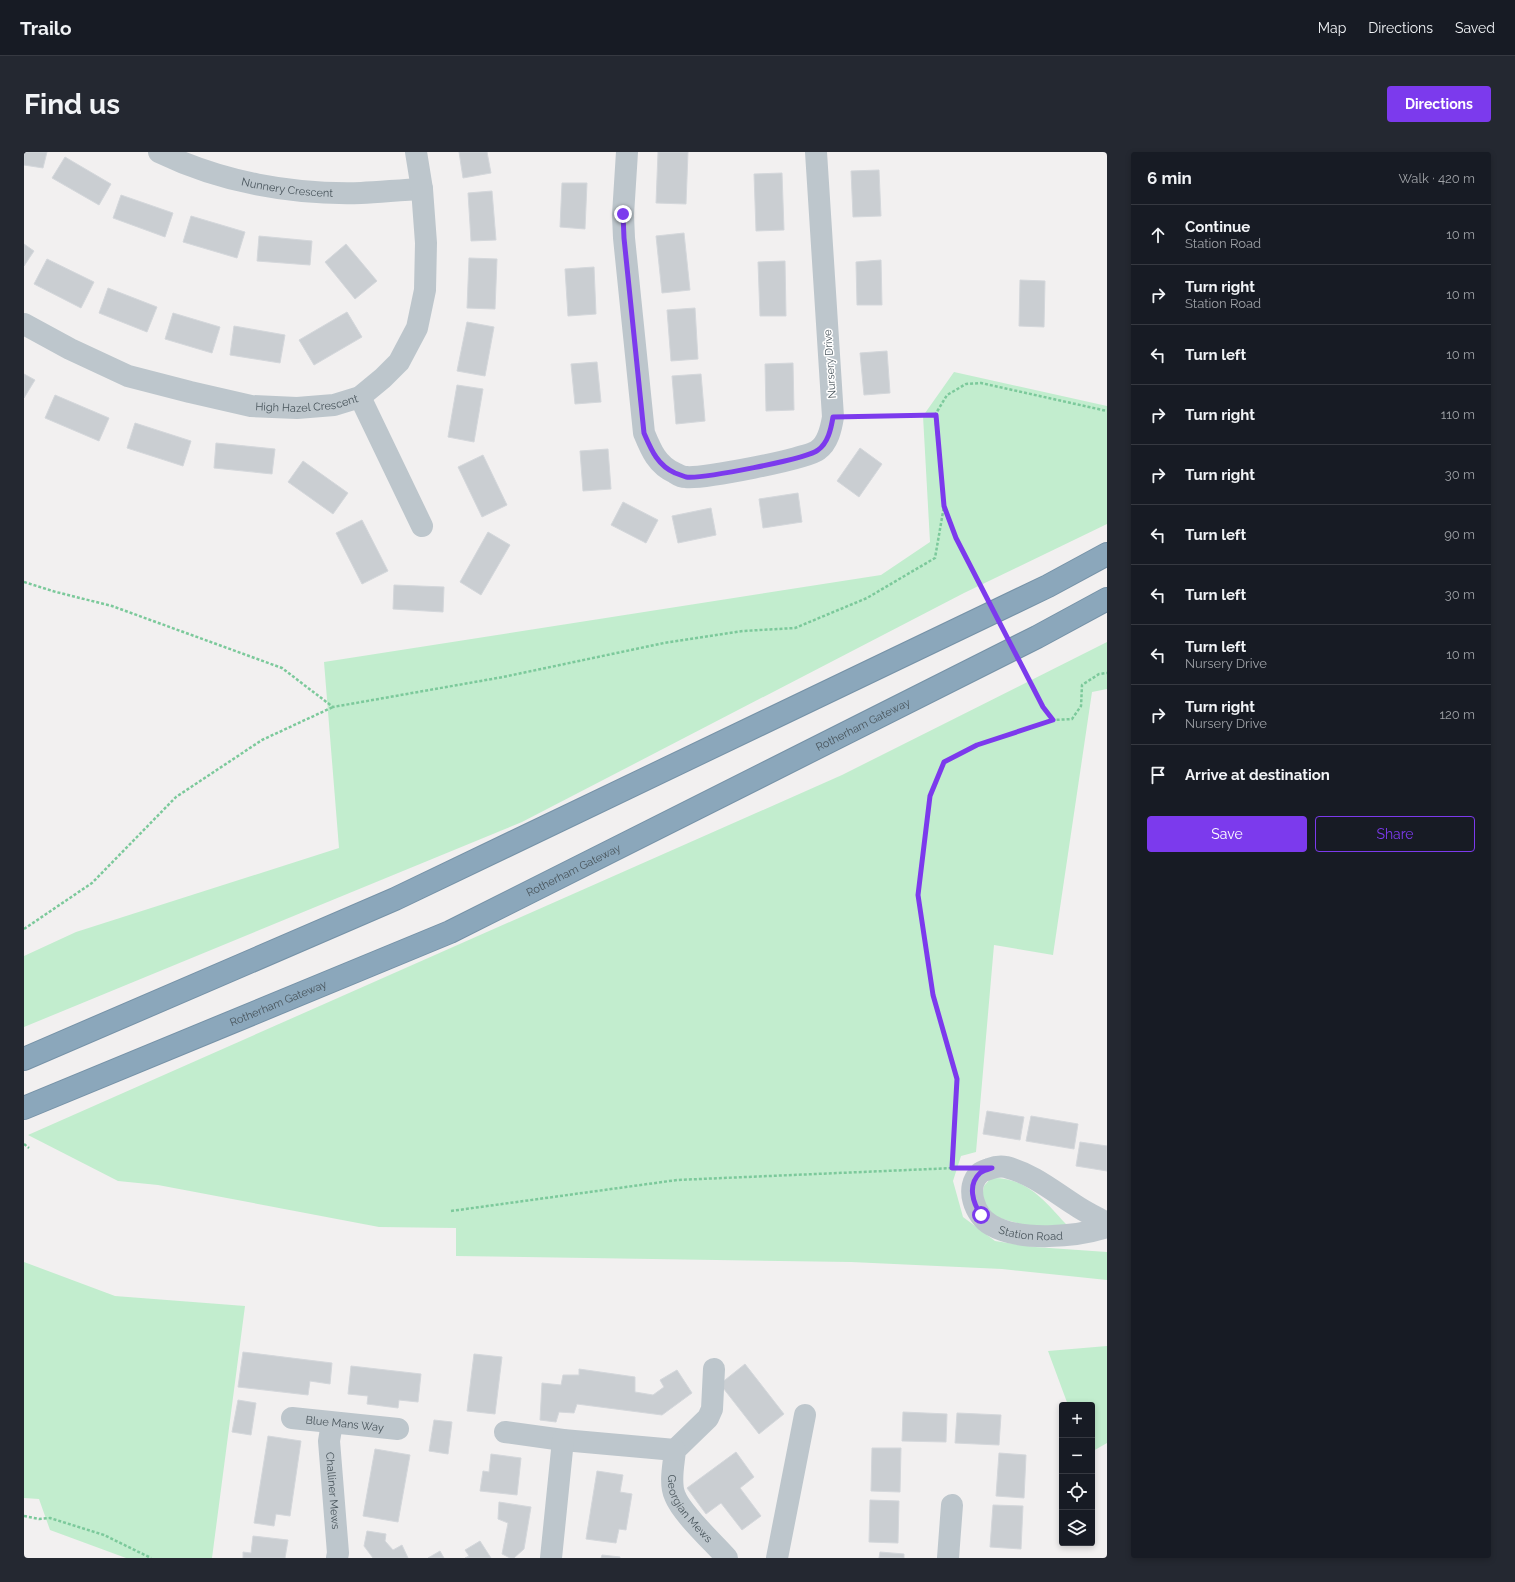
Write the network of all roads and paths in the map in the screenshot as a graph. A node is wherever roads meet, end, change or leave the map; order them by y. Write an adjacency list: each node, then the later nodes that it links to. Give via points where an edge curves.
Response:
1 (158, 152): 5 (street, Nunnery Crescent, via 235,180 304,191 360,193)
2 (416, 152): 5 (street, High Hazel Crescent)
3 (627, 152): 10 (street, Nursery Drive, via 624,238 642,417 644,433 660,464 686,477 806,456 825,444)
4 (816, 152): 10 (street, Nursery Drive)
5 (422, 188): 7 (street, High Hazel Crescent, via 426,243 425,290 417,328 399,362)
6 (24, 324): 7 (street, High Hazel Crescent, via 128,376 251,406 297,408 334,405)
7 (360, 397): 12 (street)
8 (1107, 411): 9 (path, via 981,383 966,384 947,395)
9 (936, 415): 10 (path); 11 (path)
10 (833, 417)
11 (944, 506): 17 (path, via 935,558 867,598 795,628 743,631 664,643 503,677); 18 (path, bridge, via 956,538 1043,707)
12 (422, 526)
13 (1107, 554): 20 (highway, via 1041,589 395,899)
14 (24, 582): 17 (path, via 112,606 282,668)
15 (1107, 599): 21 (highway, Rotherham Gateway, via 1023,644 450,932)
16 (1107, 674): 18 (path, via 1099,674 1082,685 1081,706 1072,719)
17 (333, 707): 19 (path, via 262,740 176,797 92,883)
18 (1053, 720): 24 (path, via 977,745 944,762 930,796 918,895 933,995 957,1079)
19 (24, 929)
20 (25, 1058)
21 (24, 1108)
22 (24, 1144): 23 (path)
23 (29, 1148)
24 (952, 1168): 25 (path); 26 (path, via 677,1180)
25 (992, 1168): 27 (street, via 1004,1167 1024,1173); 28 (street, Station Road, via 980,1173 974,1183 972,1194 975,1205 990,1225 1028,1236 1066,1236)
26 (451, 1211)
27 (1107, 1223)
28 (1107, 1228)
29 (714, 1369): 36 (street, via 712,1409 708,1418)
30 (805, 1415): 43 (street)
31 (292, 1418): 32 (street, Blue Mans Way)
32 (332, 1423): 33 (street, Blue Mans Way); 40 (street, Challiner Mews, via 329,1441)
33 (398, 1429)
34 (505, 1432): 35 (street)
35 (562, 1440): 36 (street); 41 (street)
36 (675, 1450): 42 (street, Georgian Mews, via 674,1496)
37 (952, 1506): 44 (street)
38 (24, 1516): 39 (path, via 50,1518 104,1535)
39 (150, 1558)
40 (337, 1558)
41 (551, 1558)
42 (727, 1558)
43 (776, 1558)
44 (948, 1558)

